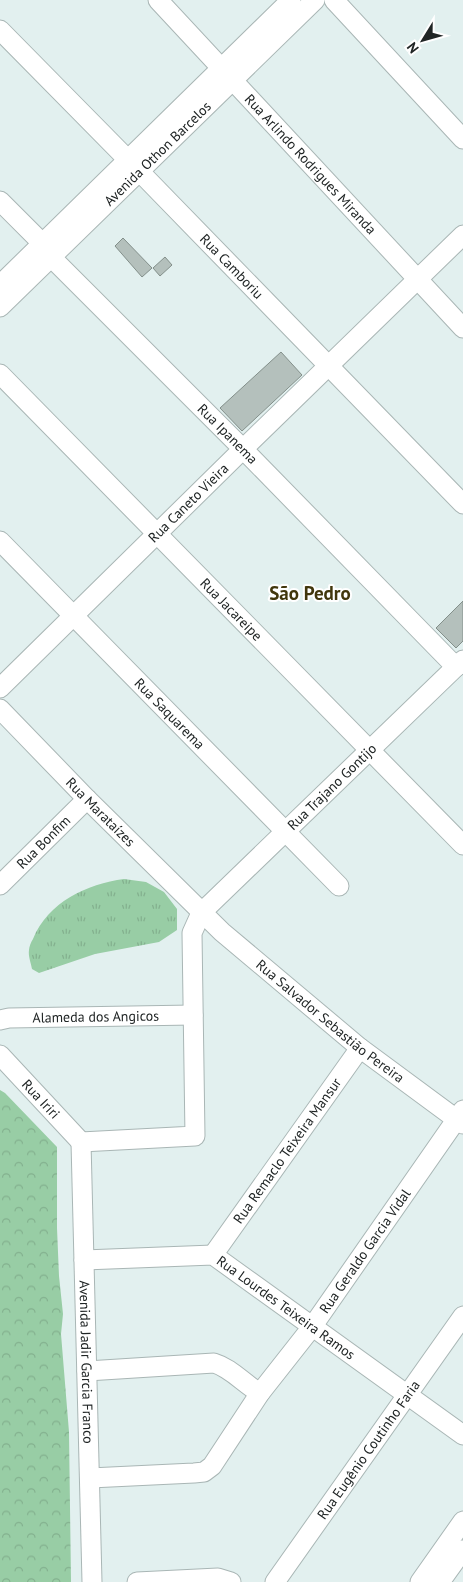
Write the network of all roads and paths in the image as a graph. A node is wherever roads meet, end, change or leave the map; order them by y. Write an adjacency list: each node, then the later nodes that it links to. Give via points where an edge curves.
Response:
1 (158, 0): 6 (street, Rua Arlindo Rodrigues Miranda)
2 (291, 0): 6 (street, Avenida Othon Barcelos)
3 (315, 0): 6 (street, Avenida Othon Barcelos)
4 (334, 0): 7 (street)
5 (0, 30): 8 (street, Rua Camboriu)
6 (227, 74): 8 (street, Avenida Othon Barcelos); 12 (street, Rua Arlindo Rodrigues Miranda)
7 (463, 139)
8 (134, 166): 11 (street, Avenida Othon Barcelos); 16 (street, Rua Camboriu)
9 (0, 201): 11 (street, Rua Ipanema)
10 (463, 235): 12 (street, Rua Caneto Vieira)
11 (47, 250): 13 (street, Avenida Othon Barcelos); 14 (street, Avenida Othon Barcelos); 18 (street, Rua Ipanema)
12 (418, 279): 15 (street, Rua Arlindo Rodrigues Miranda); 16 (street, Rua Caneto Vieira)
13 (0, 285)
14 (0, 308)
15 (463, 328)
16 (328, 366): 18 (street, Rua Caneto Vieira); 19 (street, Rua Camboriu)
17 (0, 374): 20 (street, Rua Jacareipe)
18 (243, 449): 20 (street, Rua Caneto Vieira); 23 (street, Rua Ipanema)
19 (463, 504)
20 (157, 534): 22 (street, Rua Caneto Vieira); 26 (street, Rua Jacareipe)
21 (0, 541): 22 (street, Rua Saquarema)
22 (73, 616): 24 (street, Rua Caneto Vieira); 28 (street, Rua Saquarema)
23 (459, 663): 26 (street, Rua Trajano Gontijo)
24 (0, 688)
25 (0, 709): 27 (street, Rua Marataízes)
26 (370, 750): 28 (street, Rua Trajano Gontijo); 29 (street, Rua Jacareipe)
27 (87, 799): 30 (street, Rua Bonfim); 32 (street, Rua Marataízes)
28 (286, 832): 31 (street, Rua Saquarema); 32 (street, Rua Trajano Gontijo)
29 (463, 845)
30 (0, 885)
31 (339, 886)
32 (201, 913): 33 (street, via 192,933); 35 (street, Rua Salvador Sebastião Pereira)
33 (193, 1015): 34 (street, Alameda dos Angicos); 38 (street, via 194,1136)
34 (0, 1020)
35 (360, 1048): 37 (street, Rua Salvador Sebastião Pereira); 39 (street, Rua Remaclo Teixeira Mansur)
36 (0, 1055): 38 (street, Rua Iriri)
37 (461, 1118): 42 (street, Rua Geraldo Garcia Vidal)
38 (81, 1142): 40 (street, Avenida Jadir Garcia Franco)
39 (214, 1255): 40 (street, Rua Lourdes Teixeira Ramos); 42 (street, Rua Lourdes Teixeira Ramos)
40 (84, 1260): 43 (street, Avenida Jadir Garcia Franco)
41 (463, 1316): 45 (street, Rua Eugênio Coutinho Faria)
42 (312, 1327): 44 (street, Rua Geraldo Garcia Vidal); 45 (street, Rua Lourdes Teixeira Ramos)
43 (87, 1371): 44 (street, via 214,1363); 47 (street, Avenida Jadir Garcia Franco)
44 (260, 1393): 47 (street, Rua Geraldo Garcia Vidal, via 212,1466 204,1472)
45 (408, 1395): 46 (street, Rua Lourdes Teixeira Ramos); 53 (street, Rua Eugênio Coutinho Faria)
46 (463, 1435)
47 (90, 1478): 50 (street, Avenida Jadir Garcia Franco)
48 (463, 1521): 54 (street)
49 (463, 1550): 55 (street)
50 (92, 1582)
51 (136, 1582): 52 (street, via 218,1578)
52 (231, 1582)
53 (275, 1582)
54 (420, 1582)
55 (440, 1582)

